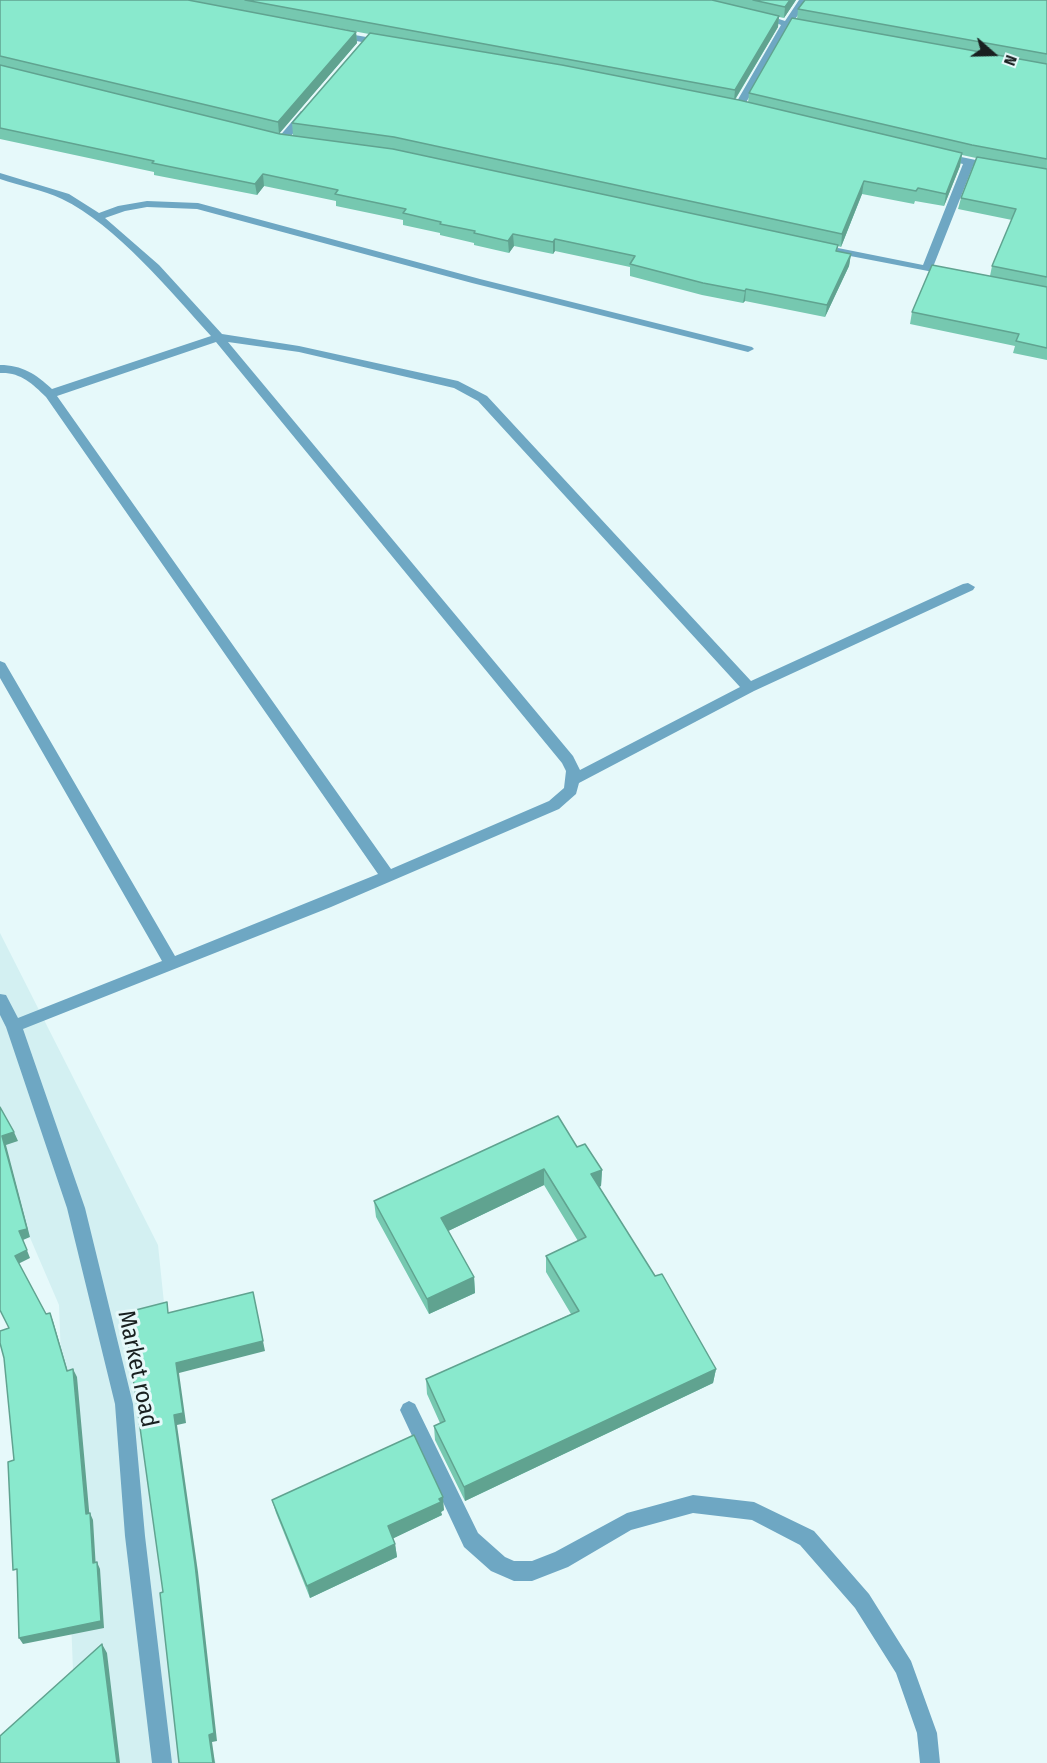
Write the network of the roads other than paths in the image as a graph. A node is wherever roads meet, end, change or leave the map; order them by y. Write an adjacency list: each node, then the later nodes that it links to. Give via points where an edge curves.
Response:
1 (804, 0): 3 (street)
2 (765, 19): 3 (street)
3 (786, 24): 4 (street); 11 (street)
4 (820, 30)
5 (322, 32): 6 (street)
6 (368, 40): 7 (street); 8 (street)
7 (391, 44)
8 (360, 50)
9 (313, 104): 13 (street)
10 (726, 105): 11 (street)
11 (738, 108): 12 (street)
12 (761, 113)
13 (282, 140)
14 (934, 154): 15 (street)
15 (969, 162): 16 (street); 20 (street)
16 (1002, 168)
17 (0, 176): 18 (street, via 65,196)
18 (98, 217): 22 (street, via 155,267); 23 (street, via 131,205 198,206)
19 (810, 245): 20 (street)
20 (927, 269): 21 (street)
21 (960, 276)
22 (218, 337): 25 (street); 28 (street, via 388,368 458,385 483,396); 29 (street, via 568,760)
23 (748, 349)
24 (0, 369): 25 (street, via 26,372)
25 (50, 394): 30 (street)
26 (968, 587): 28 (street)
27 (0, 666): 31 (street)
28 (749, 688): 29 (street)
29 (573, 780): 30 (street, via 571,790 554,805)
30 (388, 876): 31 (street)
31 (172, 964): 33 (street)
32 (0, 1000): 33 (street, Market road)
33 (14, 1026): 35 (street, Market road, via 76,1208 124,1404)
34 (409, 1410): 36 (street, via 471,1540 498,1564 514,1571 532,1571 561,1560 627,1522 693,1504 754,1511 807,1538 862,1601 904,1668 927,1733)
35 (162, 1763)
36 (930, 1763)

